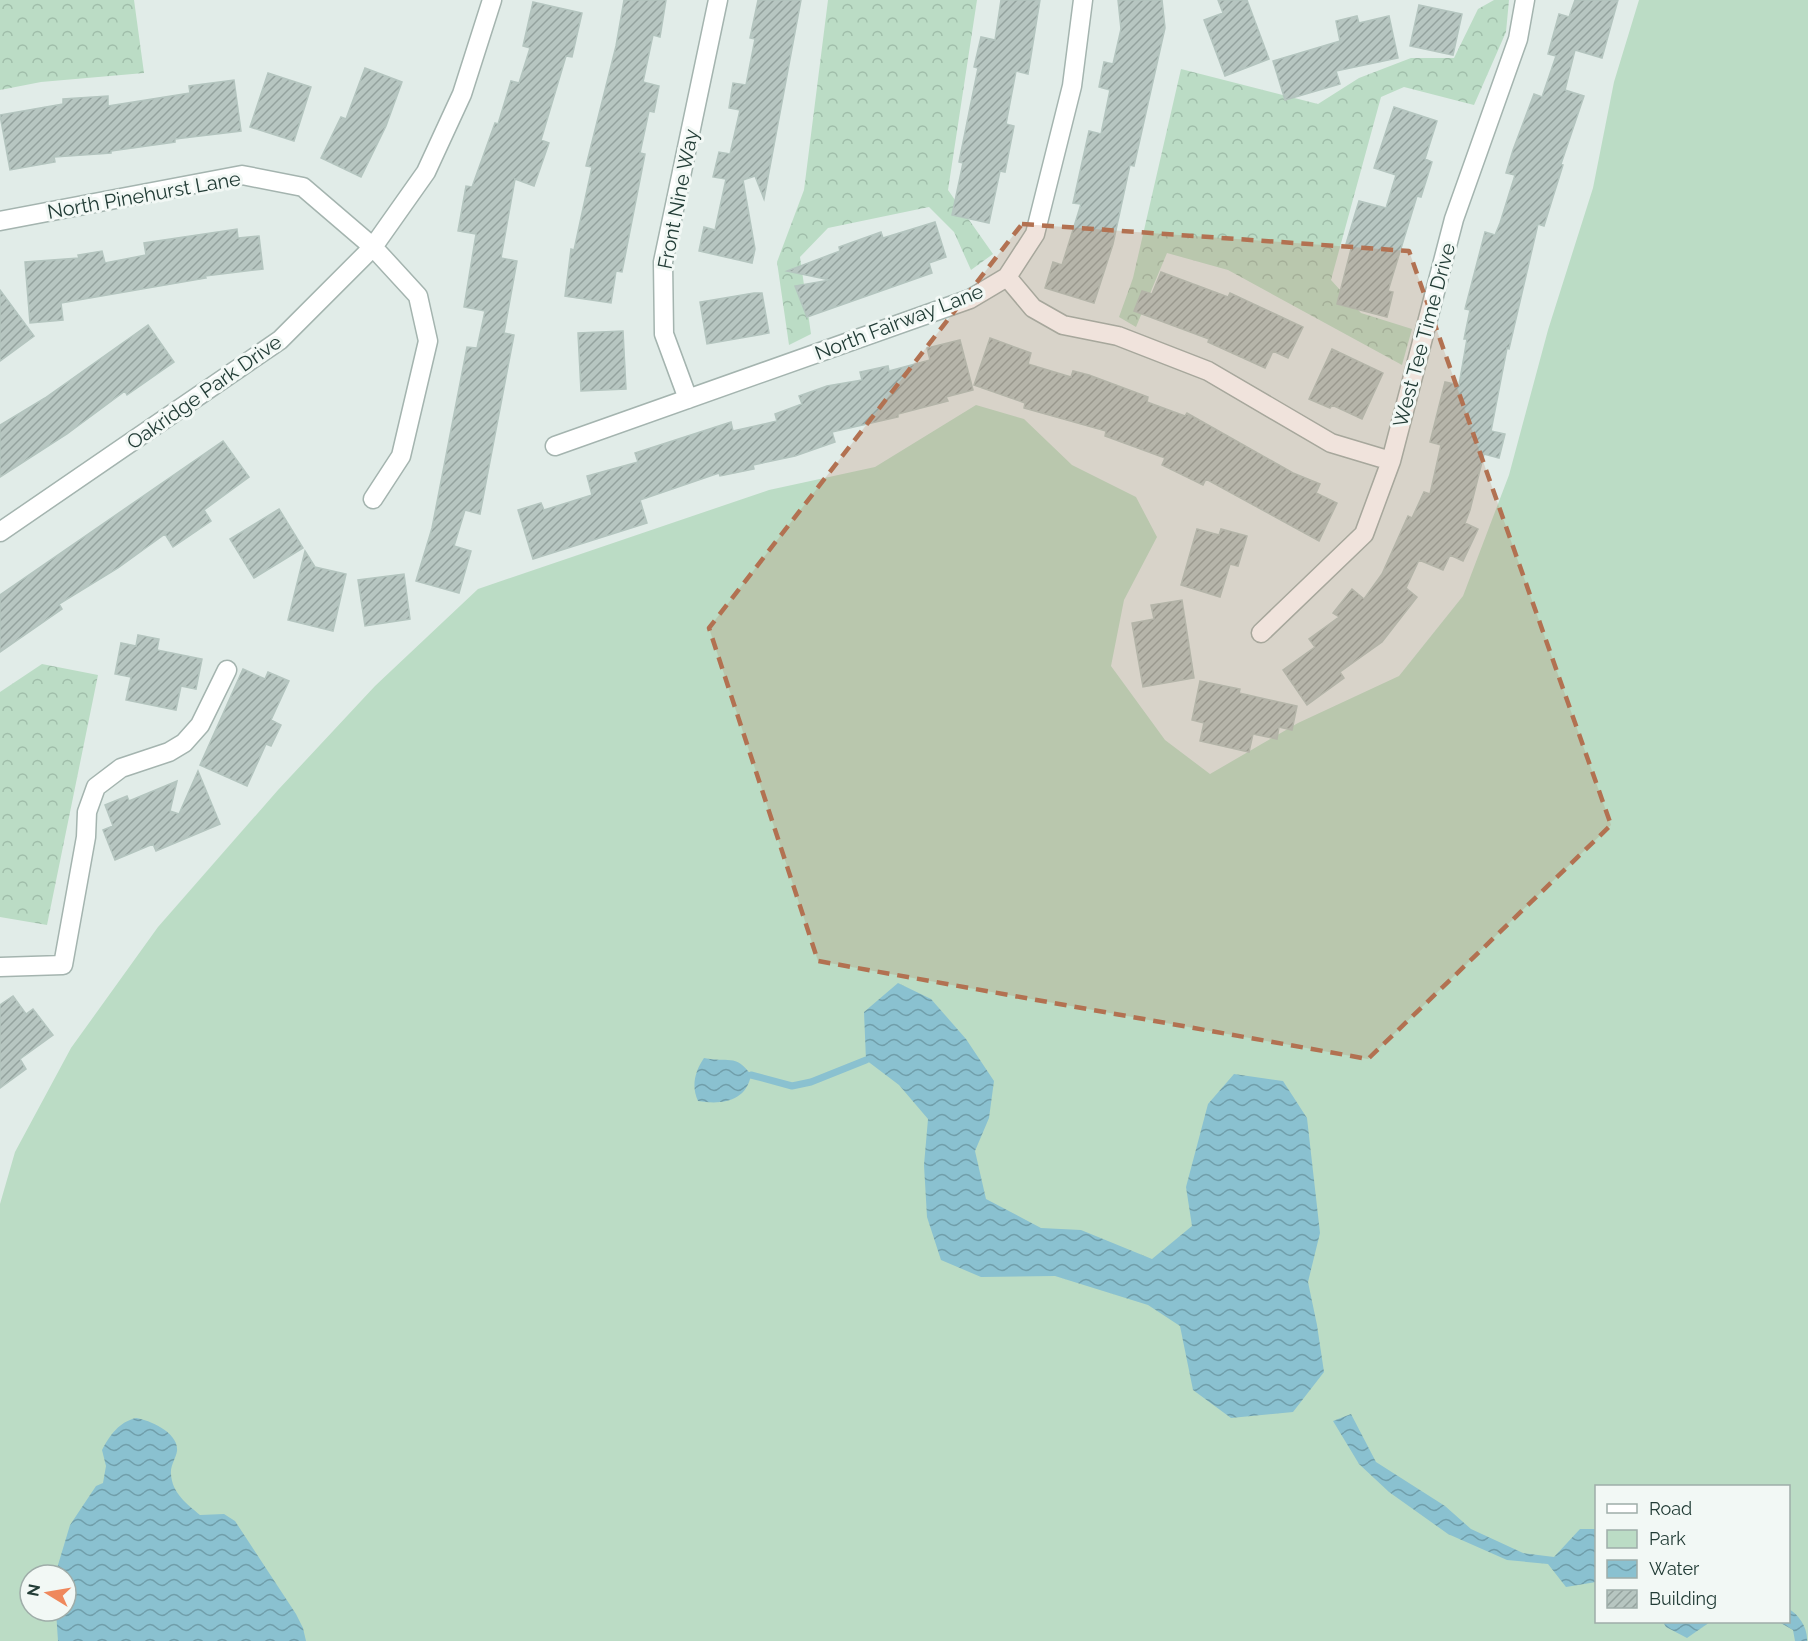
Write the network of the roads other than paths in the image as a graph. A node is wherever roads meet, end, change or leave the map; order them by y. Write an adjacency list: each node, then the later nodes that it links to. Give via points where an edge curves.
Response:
1 (492, 0): 6 (street, Oakridge Park Drive, via 462,94 426,172)
2 (718, 0): 8 (street, Front Nine Way, via 663,262 664,334)
3 (1083, 0): 7 (street, via 1072,86 1035,234)
4 (1525, 0): 10 (street, West Tee Time Drive, via 1518,39 1454,219)
5 (0, 221): 6 (street, North Pinehurst Lane, via 242,175 303,187)
6 (373, 247): 11 (street, North Pinehurst Lane, via 418,296 428,341 401,456); 12 (street, Oakridge Park Drive, via 280,340)
7 (1007, 278): 8 (street, North Fairway Lane, via 970,299); 10 (street, North Fairway Lane, via 1033,308 1063,325 1118,336 1208,371 1331,443)
8 (688, 399): 9 (street)
9 (555, 446)
10 (1391, 461): 13 (street, West Tee Time Drive, via 1364,534)
11 (373, 499)
12 (0, 532)
13 (1261, 633)
14 (227, 670): 15 (street, via 200,725 184,743 121,768 96,787 87,812 63,965)
15 (0, 967)

